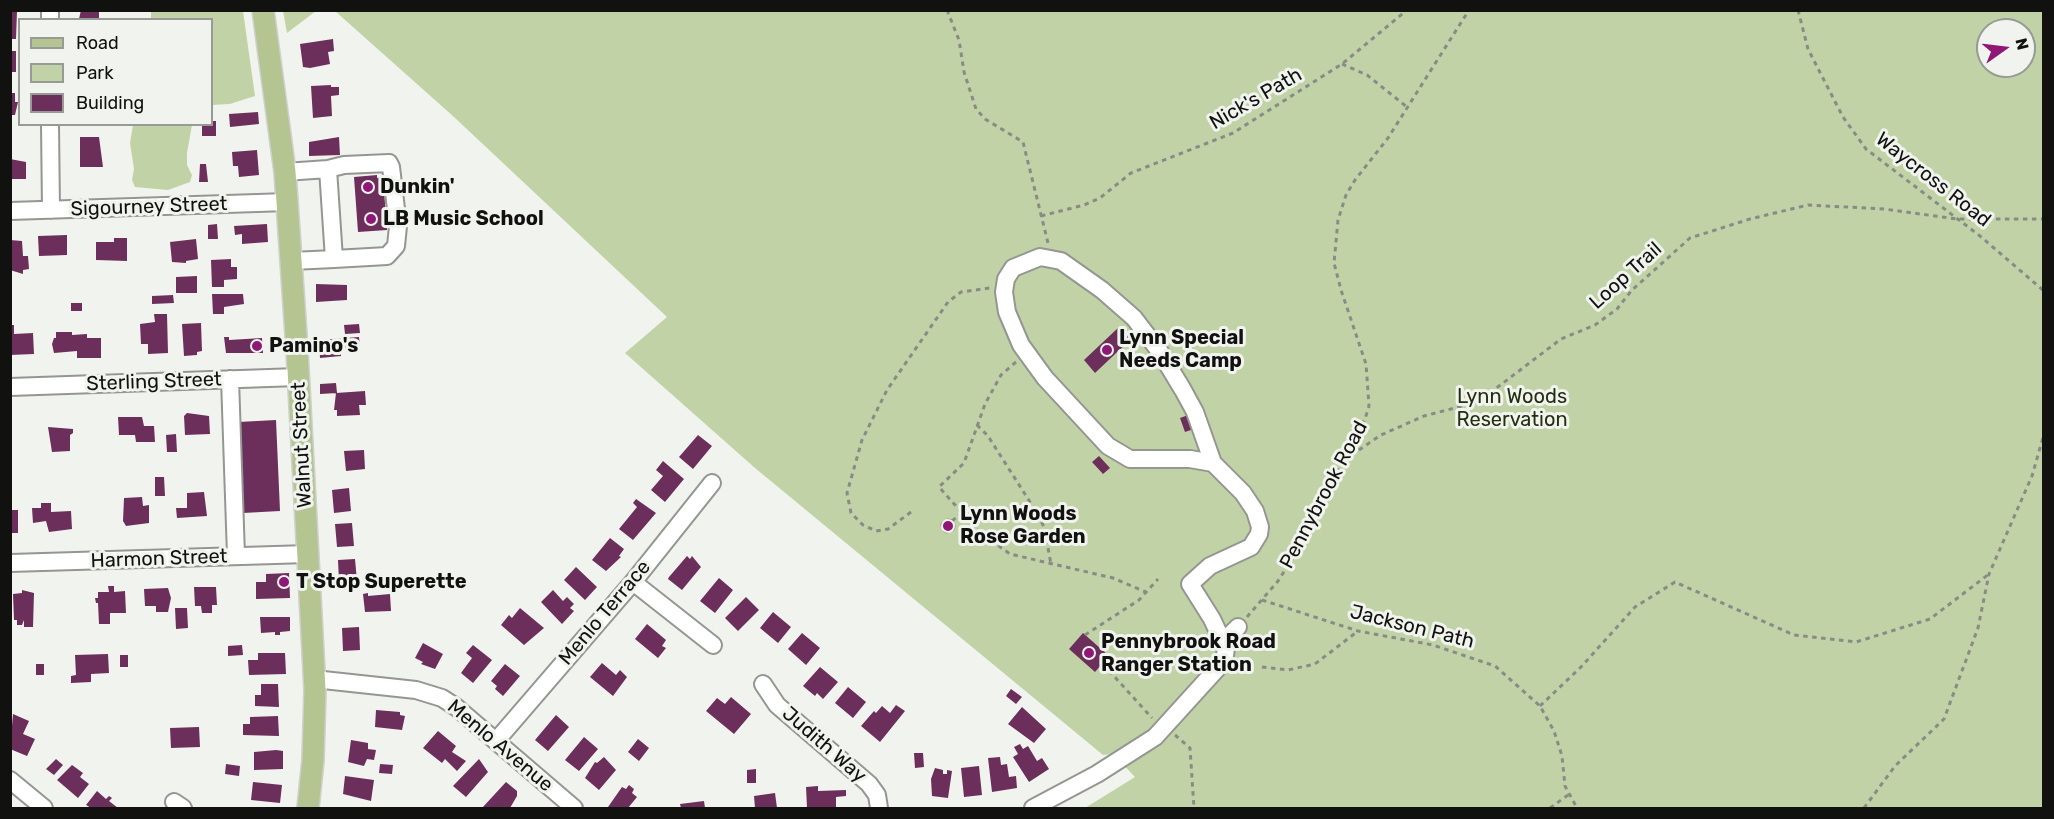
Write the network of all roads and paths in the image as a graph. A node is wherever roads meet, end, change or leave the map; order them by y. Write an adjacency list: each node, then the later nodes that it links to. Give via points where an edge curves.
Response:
1 (263, 10): 10 (main road, Walnut Street)
2 (947, 10): 14 (path, via 959,40 971,98 985,119 1023,142)
3 (1407, 10): 6 (path, Nick's Path)
4 (1469, 10): 7 (path, Pennybrook Road)
5 (1798, 10): 15 (path, Waycross Road, via 1808,49 1843,117 1866,149)
6 (1342, 64): 7 (path, via 1367,75); 14 (path, Nick's Path, via 1233,133 1131,173 1100,198 1084,205)
7 (1407, 107): 28 (path, Pennybrook Road, via 1355,180 1338,220 1336,272 1366,364 1370,396 1365,419)
8 (50, 126): 12 (street)
9 (328, 169): 10 (street); 18 (street); 18 (street, via 386,162 392,167 398,226 394,249 385,257)
10 (285, 172): 11 (main road, Walnut Street)
11 (288, 202): 12 (street, Sigourney Street); 19 (main road, Walnut Street)
12 (51, 210): 13 (street, Sigourney Street)
13 (10, 211)
14 (1041, 216): 17 (path)
15 (1957, 219): 16 (path, Loop Trail); 21 (path, Waycross Road); 28 (path, Loop Trail, via 1884,209 1808,205 1690,238 1632,290 1617,309 1595,325 1561,339 1478,402 1424,416 1382,435)
16 (2043, 219)
17 (1049, 257): 20 (street, via 1032,258 1013,268); 29 (street, Pennybrook Road, via 1102,290 1134,318 1172,371 1195,412)
18 (334, 259): 19 (street)
19 (292, 261): 23 (main road, Walnut Street)
20 (1004, 287): 22 (street, via 1007,312); 31 (path, via 968,290 948,302 887,390 862,440 847,493 851,513 862,525 876,531 888,529)
21 (2043, 291)
22 (1027, 354): 26 (path, via 1001,375); 29 (street, via 1114,453 1138,460 1190,459)
23 (298, 377): 24 (street, Sterling Street); 34 (main road, Walnut Street)
24 (230, 379): 25 (street, Sterling Street); 35 (street)
25 (10, 387)
26 (977, 425): 32 (path, via 964,463 939,487); 37 (path, via 1037,513 1044,527)
27 (2043, 434): 38 (path, via 2032,476)
28 (1344, 460): 42 (path, Pennybrook Road, via 1296,553)
29 (1212, 463): 46 (street, Pennybrook Road, via 1243,493 1260,527 1251,548 1210,566 1190,584)
30 (712, 483): 40 (street, Menlo Terrace)
31 (911, 512)
32 (962, 513): 33 (path); 37 (path, via 1010,554)
33 (952, 521): 33 (path, via 943,521 943,530 952,530)
34 (308, 554): 35 (street, Harmon Street); 50 (main road, Walnut Street)
35 (236, 556): 36 (street, Harmon Street)
36 (10, 563)
37 (1051, 564): 41 (path, via 1113,578)
38 (1989, 574): 52 (path, via 1930,619 1856,642 1794,634 1675,582 1635,607); 65 (path, via 1978,628 1944,719 1895,766)
39 (1158, 579): 41 (path)
40 (633, 582): 47 (street); 54 (street, Menlo Terrace)
41 (1146, 592): 45 (path)
42 (1262, 600): 43 (path, Pennybrook Road); 44 (path, Jackson Path)
43 (1238, 627): 46 (street)
44 (1358, 631): 49 (path, via 1315,664 1288,670); 52 (path, Jackson Path, via 1433,645 1481,660 1495,666)
45 (1085, 634)
46 (1223, 642): 53 (street, via 1226,659)
47 (713, 645)
48 (1103, 664): 53 (path)
49 (1262, 667)
50 (314, 679): 54 (street, Menlo Avenue, via 434,695 456,707); 58 (main road, Walnut Street)
51 (763, 684): 60 (street, Judith Way, via 777,705 869,784 877,795)
52 (1540, 706): 56 (path, Jackson Path, via 1559,743)
53 (1164, 727): 61 (street, via 1134,752); 62 (path, via 1190,748)
54 (496, 741): 59 (street, Menlo Avenue)
55 (10, 780): 57 (street)
56 (1568, 795): 63 (path); 64 (path, Jackson Path)
57 (44, 808)
58 (308, 808)
59 (574, 808)
60 (879, 808)
61 (1033, 808)
62 (1194, 808)
63 (1551, 808)
64 (1577, 808)
65 (1864, 808)

